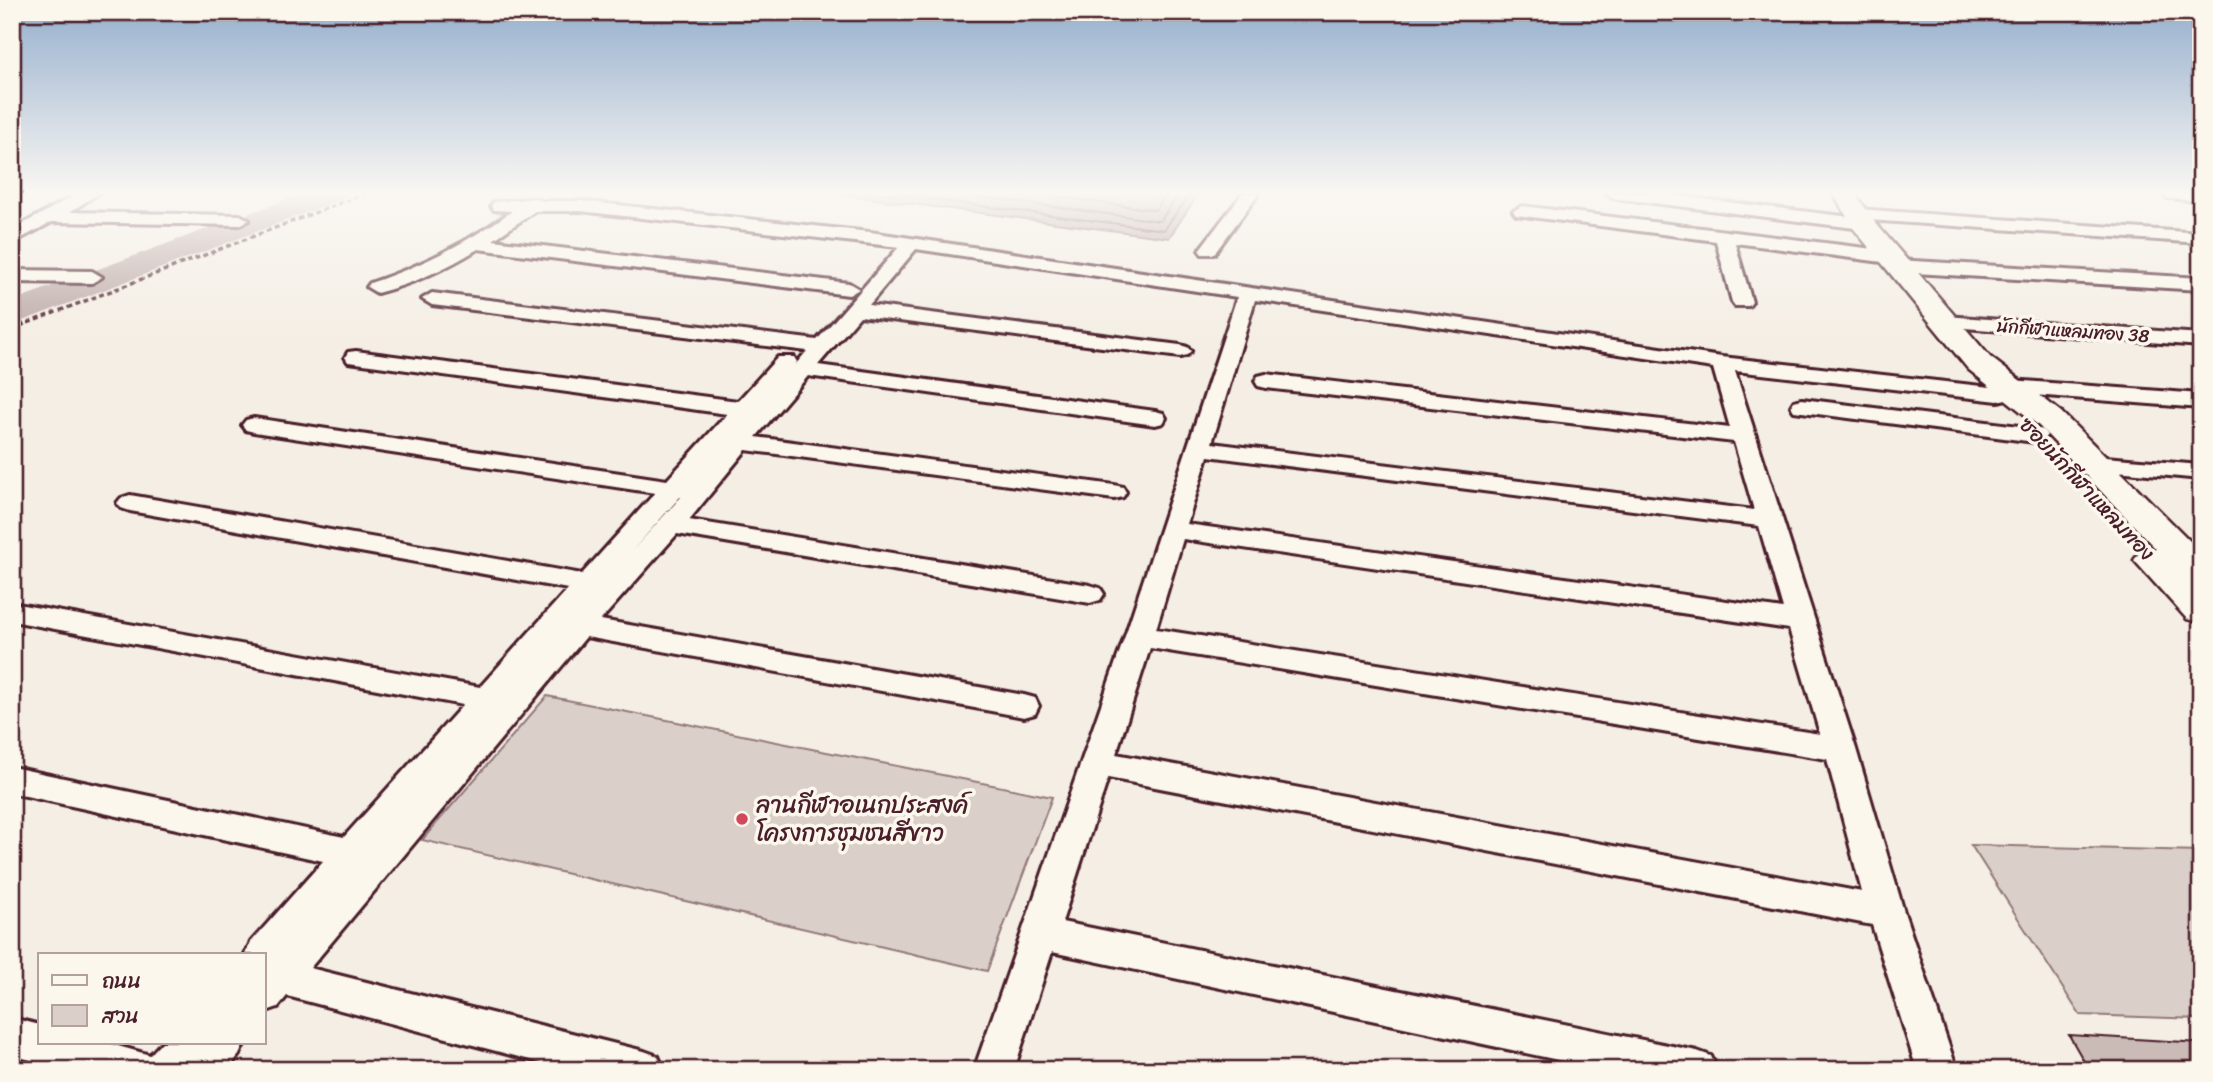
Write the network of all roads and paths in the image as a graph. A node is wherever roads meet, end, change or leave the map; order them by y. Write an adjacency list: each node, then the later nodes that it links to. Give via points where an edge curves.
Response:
1 (235, 243): 20 (path)
2 (900, 243): 17 (street)
3 (911, 243): 15 (street)
4 (1213, 243): 9 (street)
5 (1726, 243): 18 (street)
6 (1768, 243): 10 (street)
7 (1879, 243): 10 (street, ซอยนักกีฬาแหลมทอง)
8 (479, 244): 14 (street, via 434,268); 17 (street)
9 (1208, 250)
10 (1894, 262): 13 (street); 19 (street, ซอยนักกีฬาแหลมทอง)
11 (12, 276): 12 (street)
12 (92, 278)
13 (2201, 284)
14 (377, 287)
15 (1247, 295): 25 (street); 36 (street)
16 (432, 299): 23 (street)
17 (852, 299): 22 (street); 23 (street)
18 (1742, 302)
19 (1945, 323): 21 (street, นักกีฬาแหลมทอง 38); 27 (street, ซอยนักกีฬาแหลมทอง)
20 (12, 329)
21 (2201, 340)
22 (1180, 351)
23 (809, 353): 30 (street); 31 (street); 35 (street)
24 (356, 357): 30 (street)
25 (1721, 363): 27 (street); 34 (street)
26 (1266, 381): 34 (street)
27 (2004, 390): 28 (street); 33 (street, ซอยนักกีฬาแหลมทอง); 37 (street, ซอยนักกีฬาแหลมทอง, via 2050,419)
28 (2201, 401)
29 (1802, 406): 33 (street)
30 (744, 409): 39 (street)
31 (1155, 418)
32 (254, 425): 39 (street)
33 (2035, 435): 48 (street, ซอยนักกีฬาแหลมทอง)
34 (1743, 436): 42 (street)
35 (741, 442): 39 (street); 40 (street)
36 (1197, 448): 42 (street); 44 (street)
37 (2093, 463): 38 (street); 45 (street, ซอยนักกีฬาแหลมทอง)
38 (2201, 472)
39 (687, 491): 43 (street); 46 (street)
40 (1114, 492)
41 (130, 503): 46 (street)
42 (1769, 520): 50 (street)
43 (670, 526): 47 (street); 51 (street)
44 (1172, 530): 50 (street); 52 (street)
45 (2195, 563)
46 (588, 584): 53 (street)
47 (1090, 594)
48 (2201, 610)
49 (12, 612): 53 (street)
50 (1798, 621): 55 (street)
51 (579, 626): 53 (street); 54 (street)
52 (1139, 636): 55 (street); 56 (street)
53 (500, 701): 58 (street); 61 (street)
54 (1024, 706)
55 (1840, 749): 59 (street)
56 (1096, 764): 59 (street); 60 (street)
57 (12, 780): 58 (street)
58 (351, 853): 61 (street)
59 (1886, 912): 73 (street)
60 (1038, 933): 71 (street); 72 (street)
61 (268, 975): 70 (street)
62 (12, 1035): 63 (street)
63 (38, 1042)
64 (44, 1044): 67 (street)
65 (186, 1044): 68 (street)
66 (223, 1044): 69 (street)
67 (138, 1070)
68 (164, 1070)
69 (201, 1070)
70 (644, 1070)
71 (994, 1070)
72 (1698, 1070)
73 (1937, 1070)

